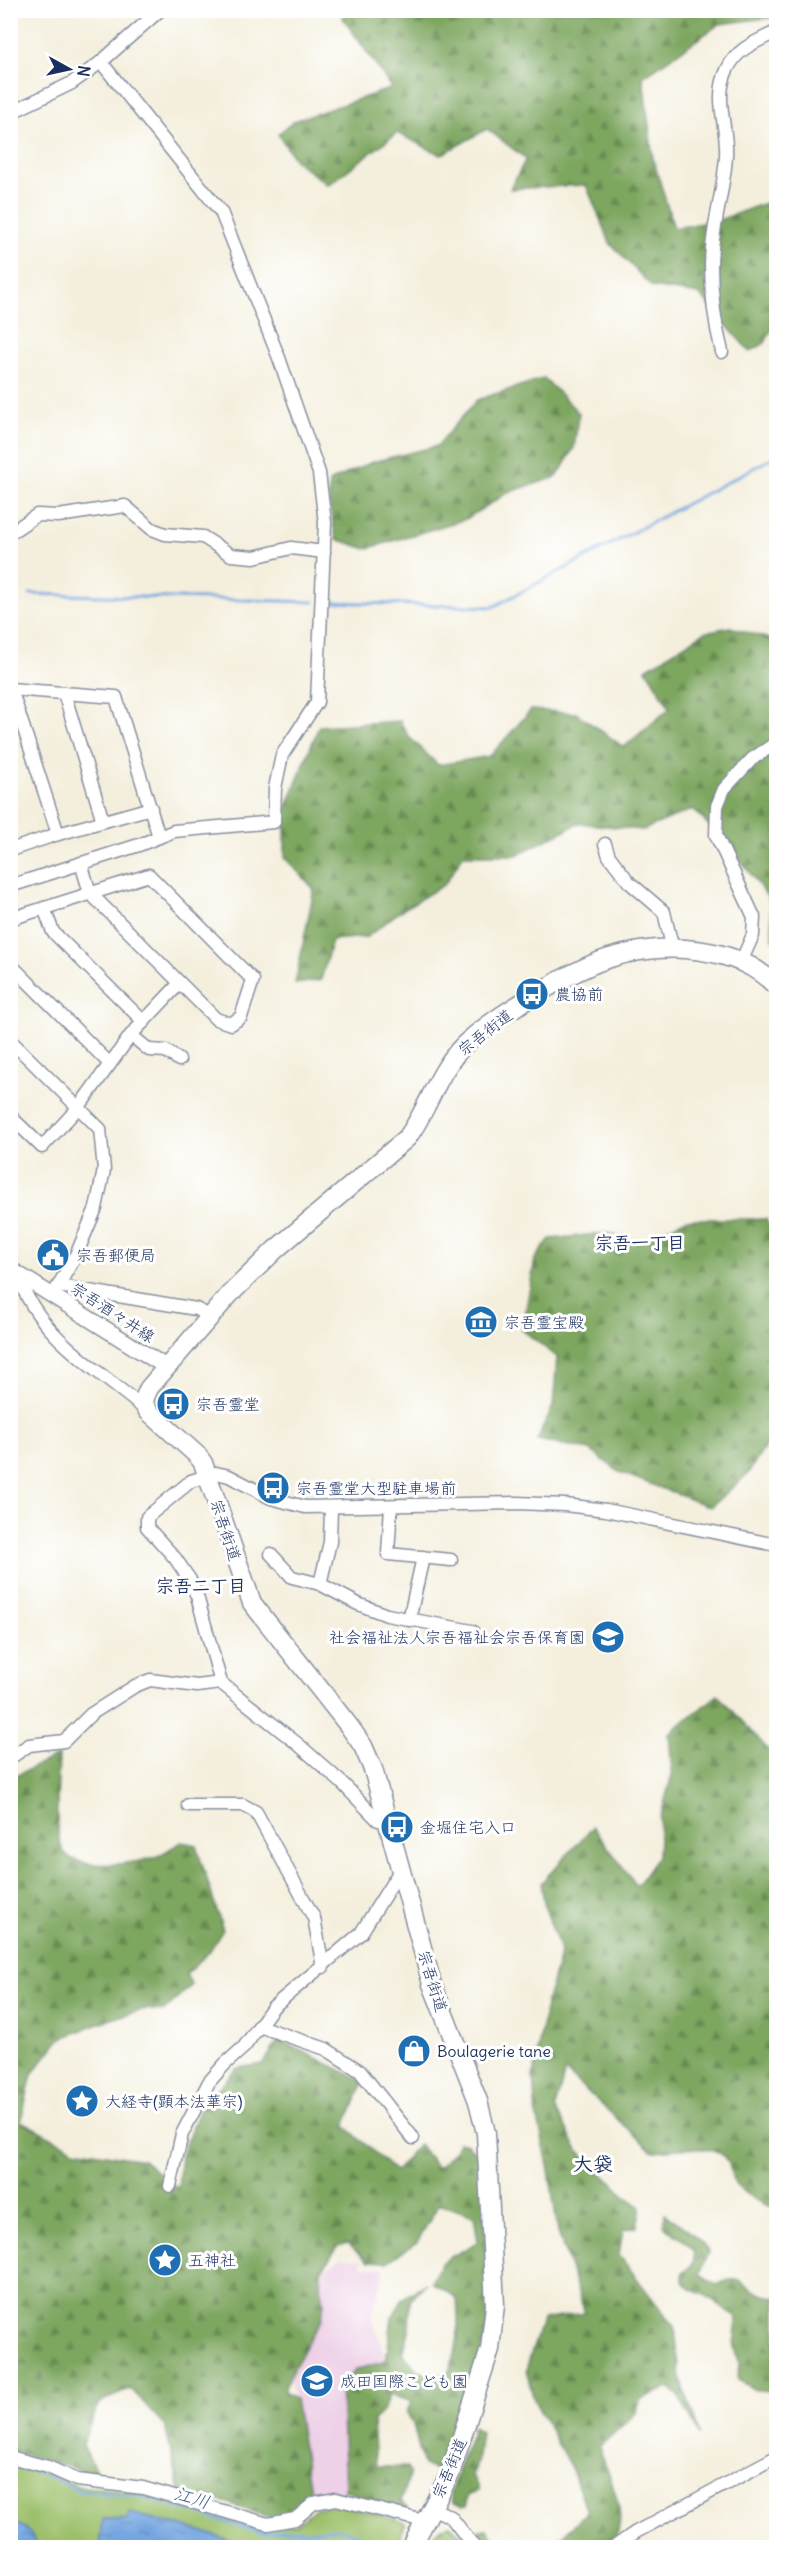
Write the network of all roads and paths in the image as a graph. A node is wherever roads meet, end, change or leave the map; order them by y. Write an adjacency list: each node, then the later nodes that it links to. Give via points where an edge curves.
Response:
1 (160, 10): 3 (street)
2 (777, 32): 5 (street, via 734,56 725,72 719,98 726,155 711,265 714,319)
3 (101, 62): 4 (street, via 72,83); 7 (street, via 221,212 319,472)
4 (10, 113)
5 (722, 352)
6 (10, 533): 7 (street, via 37,514 58,516 125,506 152,529 203,537 231,555 254,558 291,548)
7 (324, 552): 14 (street, via 317,702 282,755 275,788 274,822 174,831)
8 (11, 689): 9 (street); 13 (street)
9 (64, 693): 11 (street, via 116,697); 12 (street)
10 (777, 743): 23 (street, via 752,759 724,789 717,806 716,835 754,917 753,935)
11 (152, 808): 12 (street); 14 (street)
12 (103, 821): 13 (street)
13 (58, 834): 16 (street)
14 (159, 837): 17 (street)
15 (605, 844): 22 (street, via 609,856 629,882 664,912)
16 (10, 850)
17 (81, 863): 18 (street); 19 (street)
18 (10, 886)
19 (90, 893): 20 (street); 25 (street); 25 (street, via 149,875 253,980 241,1017 231,1024 216,1019)
20 (44, 908): 21 (street); 27 (street, via 52,932)
21 (10, 920)
22 (673, 950): 23 (highway, 宗吾街道, via 702,952); 36 (highway, 宗吾街道, via 622,955 588,966 509,1012 466,1044 442,1072 420,1120 407,1138 275,1250)
23 (741, 962): 26 (highway, 宗吾街道, via 759,970)
24 (10, 964): 31 (street)
25 (179, 984): 27 (street)
26 (777, 986)
27 (144, 1022): 28 (street)
28 (131, 1035): 30 (street, via 149,1050 166,1051); 31 (street)
29 (10, 1040): 32 (street)
30 (179, 1060)
31 (110, 1064): 32 (street)
32 (78, 1108): 33 (street, via 42,1147); 35 (street, via 100,1129 104,1170 96,1208)
33 (10, 1116)
34 (14, 1272): 35 (main road, 宗吾酒々井線); 38 (street, via 34,1311 60,1341)
35 (56, 1291): 36 (street, via 196,1309); 37 (main road, 宗吾酒々井線)
36 (210, 1316): 37 (highway, 宗吾街道)
37 (166, 1367): 38 (highway, 宗吾街道, via 145,1396)
38 (148, 1411): 39 (highway, 宗吾街道, via 198,1456)
39 (208, 1474): 41 (street, via 229,1476 285,1503); 49 (street, via 191,1481 147,1517 147,1527 190,1580); 52 (highway, 宗吾街道, via 252,1603 363,1746)
40 (391, 1506): 41 (street); 42 (street, via 515,1503 606,1510); 44 (street, via 388,1554)
41 (332, 1508): 46 (street, via 330,1542)
42 (777, 1545)
43 (271, 1554): 46 (street, via 292,1577)
44 (423, 1557): 45 (street); 47 (street)
45 (451, 1560)
46 (320, 1584): 47 (street, via 358,1604)
47 (409, 1620): 48 (street)
48 (472, 1631)
49 (221, 1683): 50 (street, via 197,1686 150,1680 91,1714 64,1741 29,1745); 52 (street, via 342,1783 378,1820)
50 (10, 1758)
51 (188, 1804): 54 (street, via 243,1805 256,1812 314,1918)
52 (387, 1819): 53 (highway, 宗吾街道)
53 (401, 1869): 54 (street, via 361,1933); 60 (highway, 宗吾街道, via 432,1984 478,2101 488,2151 495,2305 490,2349 450,2474)
54 (323, 1967): 55 (street, via 281,2000)
55 (259, 2026): 56 (street, via 326,2049 360,2071); 57 (street, via 209,2082 182,2134)
56 (413, 2138)
57 (170, 2186)
58 (10, 2457): 60 (street, via 48,2467 76,2480 143,2487 268,2524 295,2519 314,2503 336,2499)
59 (777, 2457): 63 (street)
60 (428, 2514): 61 (highway, 宗吾街道); 62 (street, via 451,2517)
61 (411, 2547)
62 (475, 2547)
63 (613, 2547)

